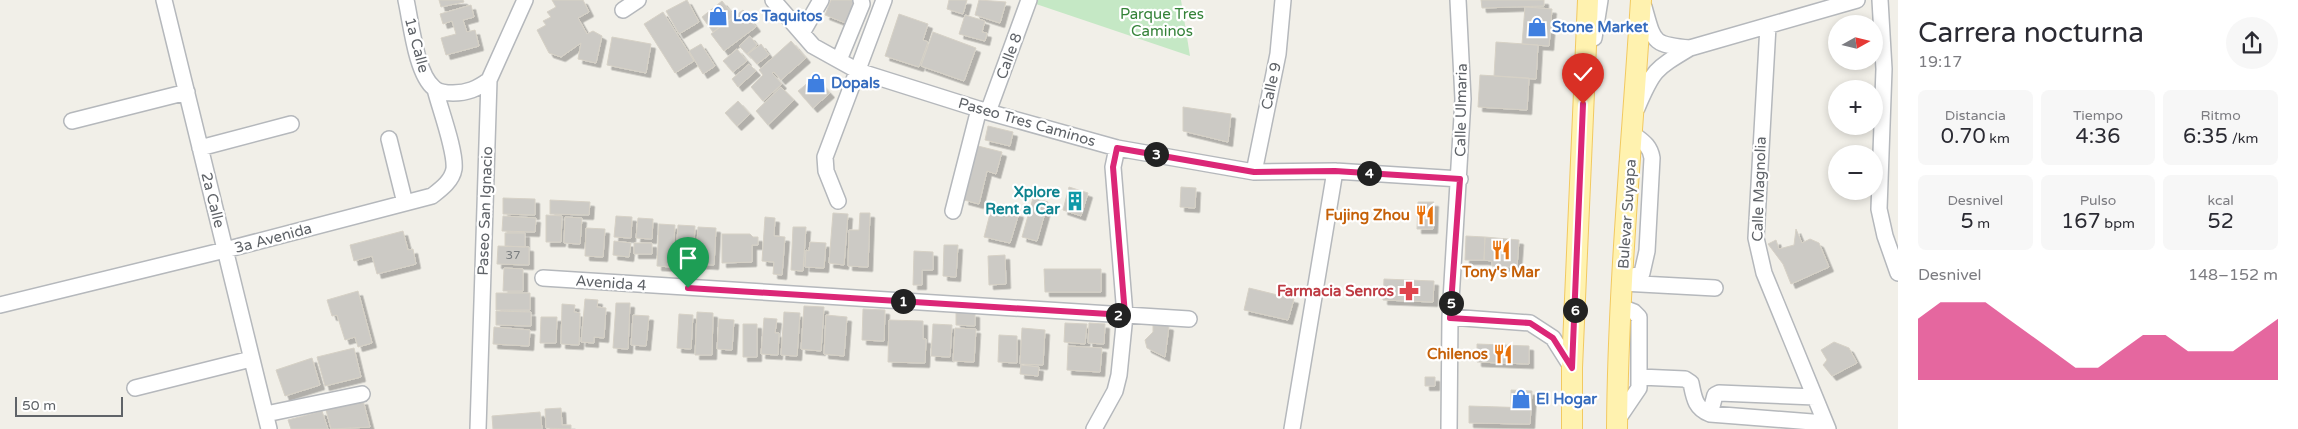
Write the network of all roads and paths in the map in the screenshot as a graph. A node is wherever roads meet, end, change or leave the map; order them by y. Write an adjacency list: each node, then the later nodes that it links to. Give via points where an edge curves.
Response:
1 (164, 0): 27 (street, 2a Calle)
2 (406, 0): 26 (street, 1a Calle, via 420,64)
3 (526, 0): 25 (street, Paseo San Ignacio)
4 (638, 0): 18 (street)
5 (773, 0): 20 (street, Paseo Tres Caminos)
6 (821, 0): 20 (street)
7 (862, 0): 22 (street)
8 (884, 0): 24 (street)
9 (1029, 0): 29 (street, Calle 8)
10 (1283, 0): 37 (street, Calle 9, via 1278,54)
11 (1458, 0): 38 (street, Calle Ulmaria, via 1463,84)
12 (1588, 0): 28 (main road)
13 (1600, 0): 28 (street)
14 (1634, 0): 23 (street)
15 (1641, 0): 21 (street, via 1656,40 1665,46); 23 (main road, Bulevar Suyapa)
16 (1857, 0): 19 (street)
17 (1880, 0): 43 (street, via 1884,70 1879,209 1884,236)
18 (623, 10)
19 (1768, 26): 21 (street); 57 (street, Calle Magnolia, via 1756,238 1764,273)
20 (802, 33): 22 (street, Paseo Tres Caminos, via 813,46)
21 (1690, 48): 32 (street, via 1652,74)
22 (839, 60): 24 (street, Paseo Tres Caminos)
23 (1637, 65): 32 (main road, Bulevar Suyapa)
24 (858, 71): 29 (street, Paseo Tres Caminos); 39 (street, via 825,157 826,171)
25 (488, 80): 26 (street, 1a Calle, via 464,92); 63 (street, Paseo San Ignacio)
26 (435, 89): 40 (street, 3a Avenida, via 454,170 446,184 432,196)
27 (187, 92): 30 (street); 34 (street, 2a Calle)
28 (1583, 104): 53 (main road)
29 (983, 111): 35 (street, Paseo Tres Caminos); 41 (street, Calle 8)
30 (72, 121)
31 (291, 124): 34 (street)
32 (1633, 125): 45 (main road, Bulevar Suyapa)
33 (389, 139): 40 (street)
34 (200, 148): 42 (street, 2a Calle)
35 (1117, 148): 37 (street, Paseo Tres Caminos); 49 (street, via 1113,167)
36 (1335, 171): 37 (street, Paseo Tres Caminos); 38 (street, Paseo Tres Caminos); 65 (street)
37 (1254, 172)
38 (1460, 179): 50 (street, Calle Ulmaria)
39 (838, 201)
40 (405, 203): 42 (street, 3a Avenida)
41 (953, 211)
42 (225, 250): 47 (street, 3a Avenida); 52 (street, 2a Calle)
43 (1898, 273)
44 (543, 278): 49 (street, Avenida 4)
45 (1622, 282): 46 (street); 48 (main road, Bulevar Suyapa)
46 (1716, 288)
47 (0, 305)
48 (1621, 307): 54 (street, via 1634,312 1639,318); 60 (main road, Bulevar Suyapa)
49 (1125, 315): 51 (street, Avenida 4); 64 (street, via 1115,391)
50 (1450, 318): 53 (street, via 1530,323 1553,338); 66 (street, Calle Ulmaria)
51 (1189, 319)
52 (251, 359): 55 (street); 58 (street, 2a Calle)
53 (1572, 376): 67 (main road); 68 (main road, via 1577,413)
54 (1640, 377): 59 (street, via 1685,380 1690,383 1700,410); 60 (street, via 1639,388)
55 (135, 388)
56 (362, 394): 58 (street)
57 (1815, 397): 59 (street, via 1714,394); 61 (street, Calle Magnolia)
58 (266, 414): 62 (street, 2a Calle)
59 (1710, 414): 61 (street)
60 (1617, 426)
61 (1827, 426)
62 (269, 429)
63 (478, 429)
64 (1094, 429)
65 (1292, 429)
66 (1449, 429)
67 (1572, 429)
68 (1584, 429)

